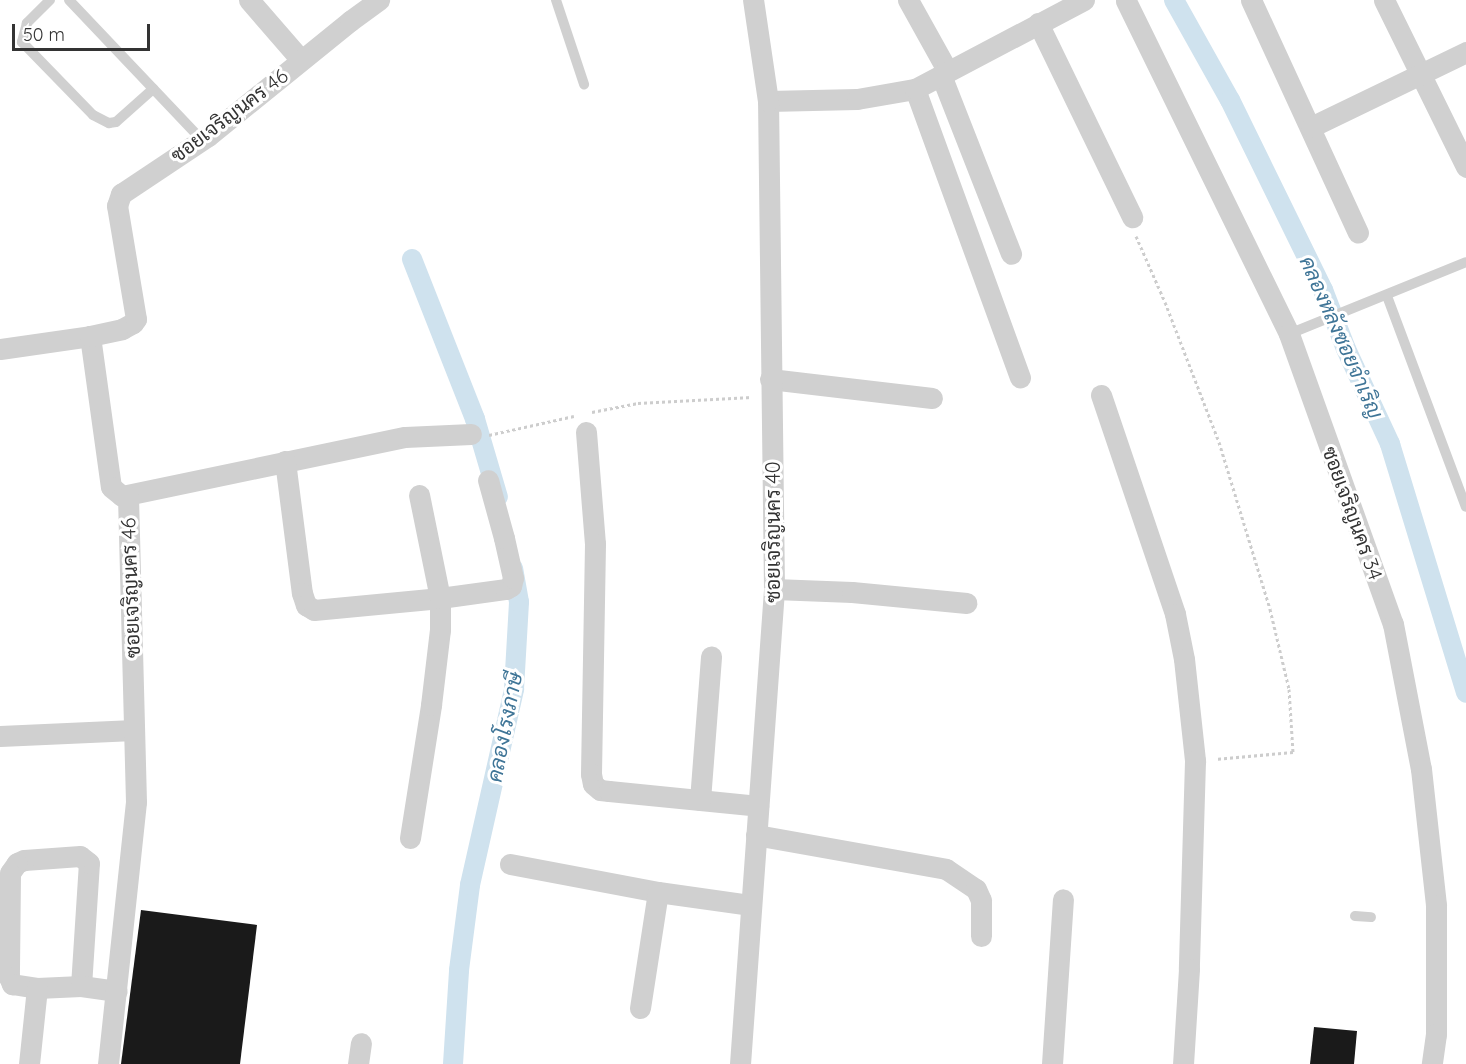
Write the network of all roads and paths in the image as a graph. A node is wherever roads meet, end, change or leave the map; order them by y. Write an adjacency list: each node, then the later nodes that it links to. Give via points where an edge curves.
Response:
1 (50, 0): 18 (lane, via 27,23 22,42 93,115 104,122 116,122)
2 (69, 0): 18 (lane)
3 (249, 0): 14 (street)
4 (379, 0): 14 (street, ซอยเจริญนคร 46)
5 (556, 0): 17 (lane)
6 (753, 0): 20 (street, ซอยเจริญนคร 40)
7 (908, 0): 15 (street)
8 (1084, 0): 12 (street)
9 (1126, 0): 29 (street, ซอยเจริญนคร 34)
10 (1251, 0): 21 (street)
11 (1384, 0): 16 (street)
12 (1038, 23): 15 (street); 24 (street)
13 (1466, 52): 16 (street)
14 (301, 60): 22 (street, ซอยเจริญนคร 46)
15 (944, 74): 19 (street); 26 (street)
16 (1421, 74): 21 (street); 23 (street)
17 (584, 84)
18 (153, 89): 22 (lane)
19 (915, 89): 20 (street, via 857,99); 32 (street)
20 (768, 101): 33 (street, ซอยเจริญนคร 40)
21 (1311, 128): 25 (street)
22 (202, 140): 30 (street, ซอยเจริญนคร 46, via 121,194 117,206 136,319 128,327)
23 (1466, 167)
24 (1132, 217): 49 (path, via 1132,227 1219,442 1270,609 1289,689 1293,752)
25 (1358, 233)
26 (1011, 254)
27 (1466, 262): 28 (lane)
28 (1387, 296): 29 (lane); 42 (lane)
29 (1289, 334): 70 (street, ซอยเจริญนคร 34, via 1393,624 1420,769 1436,905 1436,1034)
30 (90, 336): 31 (street); 41 (street, ซอยเจริญนคร 46, via 111,487 118,495)
31 (0, 349)
32 (1020, 378)
33 (771, 387): 35 (street); 36 (path, via 638,403); 43 (street, ซอยเจริญนคร 40)
34 (1101, 395): 49 (street, via 1175,614)
35 (932, 398)
36 (583, 420): 37 (path); 50 (street, via 595,544 591,774 594,784 600,790)
37 (480, 435): 38 (street, via 405,437)
38 (285, 461): 41 (street); 44 (street, via 306,605 314,610)
39 (488, 480): 44 (street, via 513,582 506,590)
40 (419, 495): 44 (street)
41 (128, 496): 47 (street, ซอยเจริญนคร 46)
42 (1466, 507)
43 (774, 589): 45 (street); 51 (street, ซอยเจริญนคร 40)
44 (440, 598): 53 (street, via 432,705)
45 (966, 603)
46 (711, 656): 50 (street)
47 (134, 730): 48 (street); 63 (street, ซอยเจริญนคร 46, via 134,825)
48 (0, 736)
49 (1195, 761): 69 (street)
50 (700, 800): 51 (street)
51 (758, 806): 52 (street, ซอยเจริญนคร 40)
52 (756, 835): 57 (street, ซอยเจริญนคร 40); 60 (street, via 946,869 976,889 981,900)
53 (410, 838)
54 (510, 864): 55 (street)
55 (658, 892): 57 (street); 64 (street)
56 (1062, 899): 68 (street)
57 (751, 905): 67 (street, ซอยเจริญนคร 40)
58 (1355, 916): 59 (lane)
59 (1371, 917)
60 (981, 936)
61 (81, 986): 62 (street); 62 (street, via 90,872 89,863 80,856 24,860 10,873 9,976 15,986); 63 (street)
62 (37, 988): 65 (street)
63 (117, 991): 66 (street, ซอยเจริญนคร 46)
64 (640, 1008)
65 (29, 1064)
66 (108, 1064)
67 (740, 1064)
68 (1052, 1064)
69 (1183, 1064)
70 (1432, 1064)

